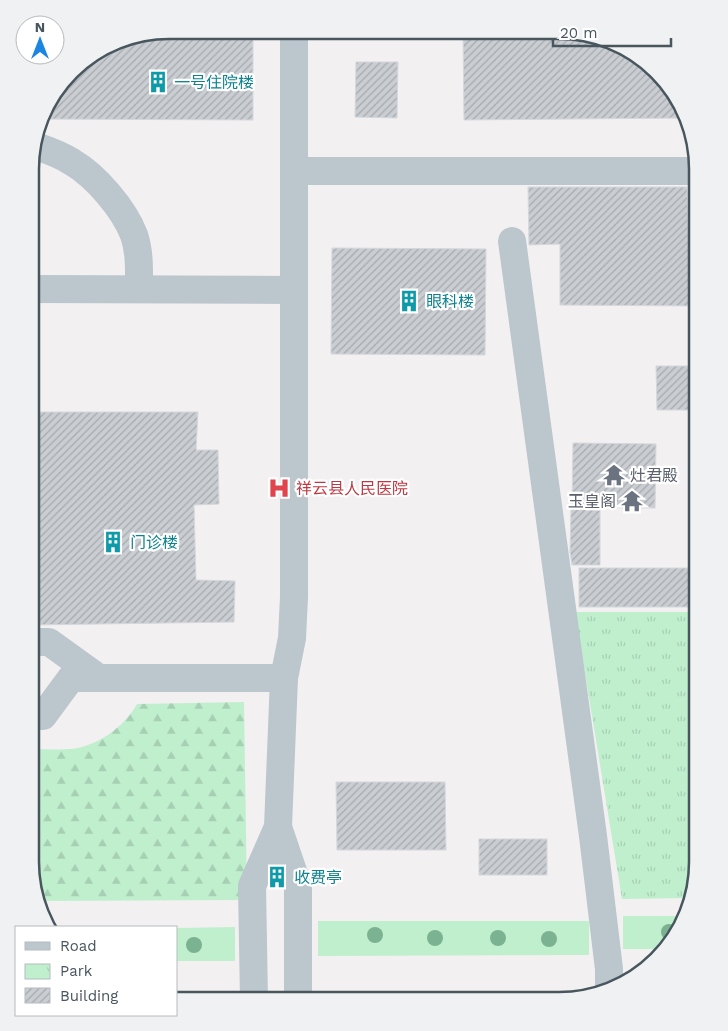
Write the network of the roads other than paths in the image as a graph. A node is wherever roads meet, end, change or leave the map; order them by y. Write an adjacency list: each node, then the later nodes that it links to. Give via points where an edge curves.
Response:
1 (294, 39): 3 (street)
2 (41, 147): 7 (street, via 74,162 118,205 134,235)
3 (294, 171): 4 (street); 8 (street)
4 (689, 171)
5 (512, 240): 14 (street, via 592,826)
6 (39, 289): 7 (street)
7 (140, 289): 8 (street)
8 (294, 290): 11 (street, via 293,621)
9 (39, 642): 10 (street, via 50,642)
10 (100, 678): 11 (street); 12 (street, via 71,678 43,716)
11 (284, 678): 13 (street)
12 (39, 716)
13 (278, 827): 15 (street, via 252,886); 16 (street, via 298,886)
14 (610, 982)
15 (254, 992)
16 (298, 992)

